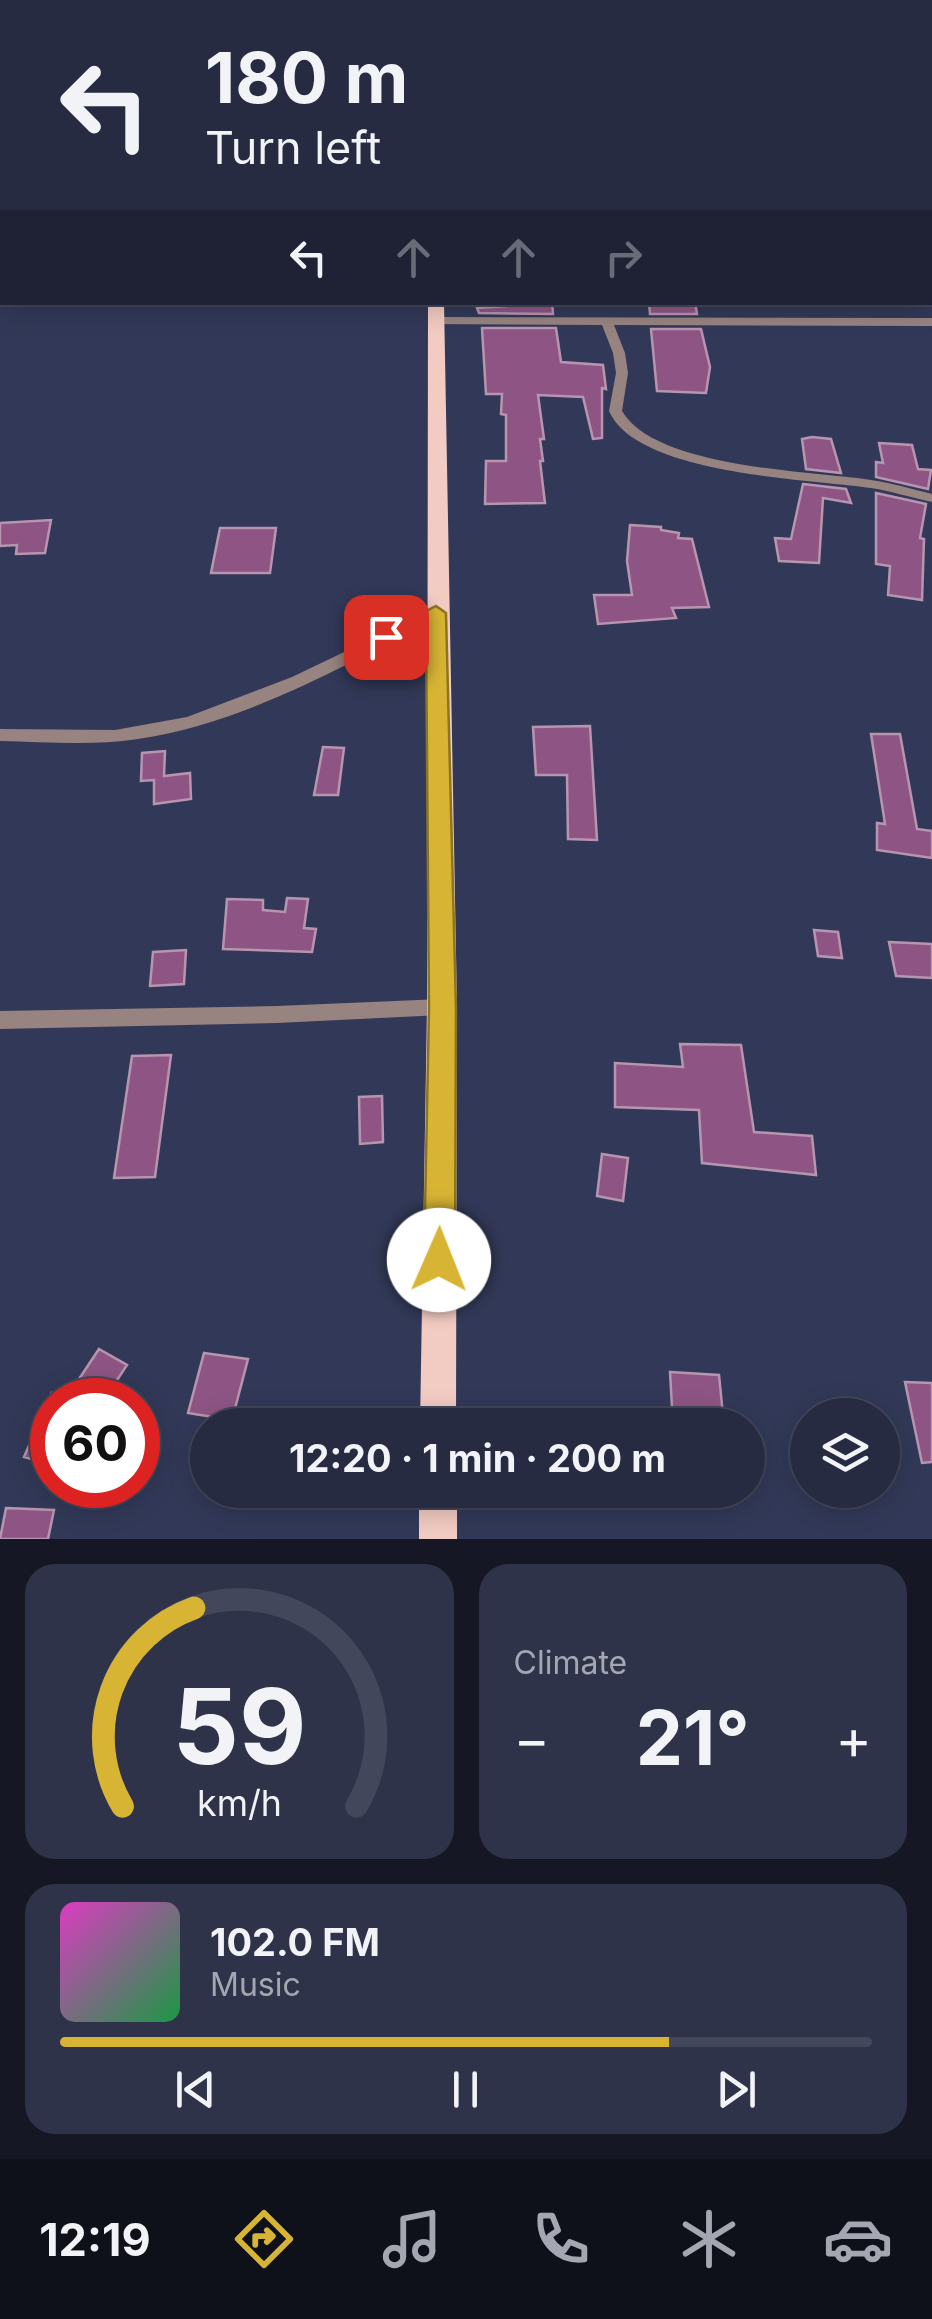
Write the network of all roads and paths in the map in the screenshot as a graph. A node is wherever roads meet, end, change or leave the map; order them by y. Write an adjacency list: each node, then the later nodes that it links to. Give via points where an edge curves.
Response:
1 (636, 0): 2 (street)
2 (661, 0)
3 (748, 0): 4 (street)
4 (901, 0)
5 (435, 312): 6 (street); 9 (main road)
6 (606, 322): 7 (street); 8 (street, via 623,378 616,414 642,439 690,458)
7 (932, 322)
8 (932, 498)
9 (436, 613): 10 (street, via 221,713 150,732); 11 (main road)
10 (0, 734)
11 (442, 1008): 12 (street); 13 (main road)
12 (0, 1020)
13 (438, 1408)
14 (438, 1508): 15 (main road)
15 (438, 1539)

